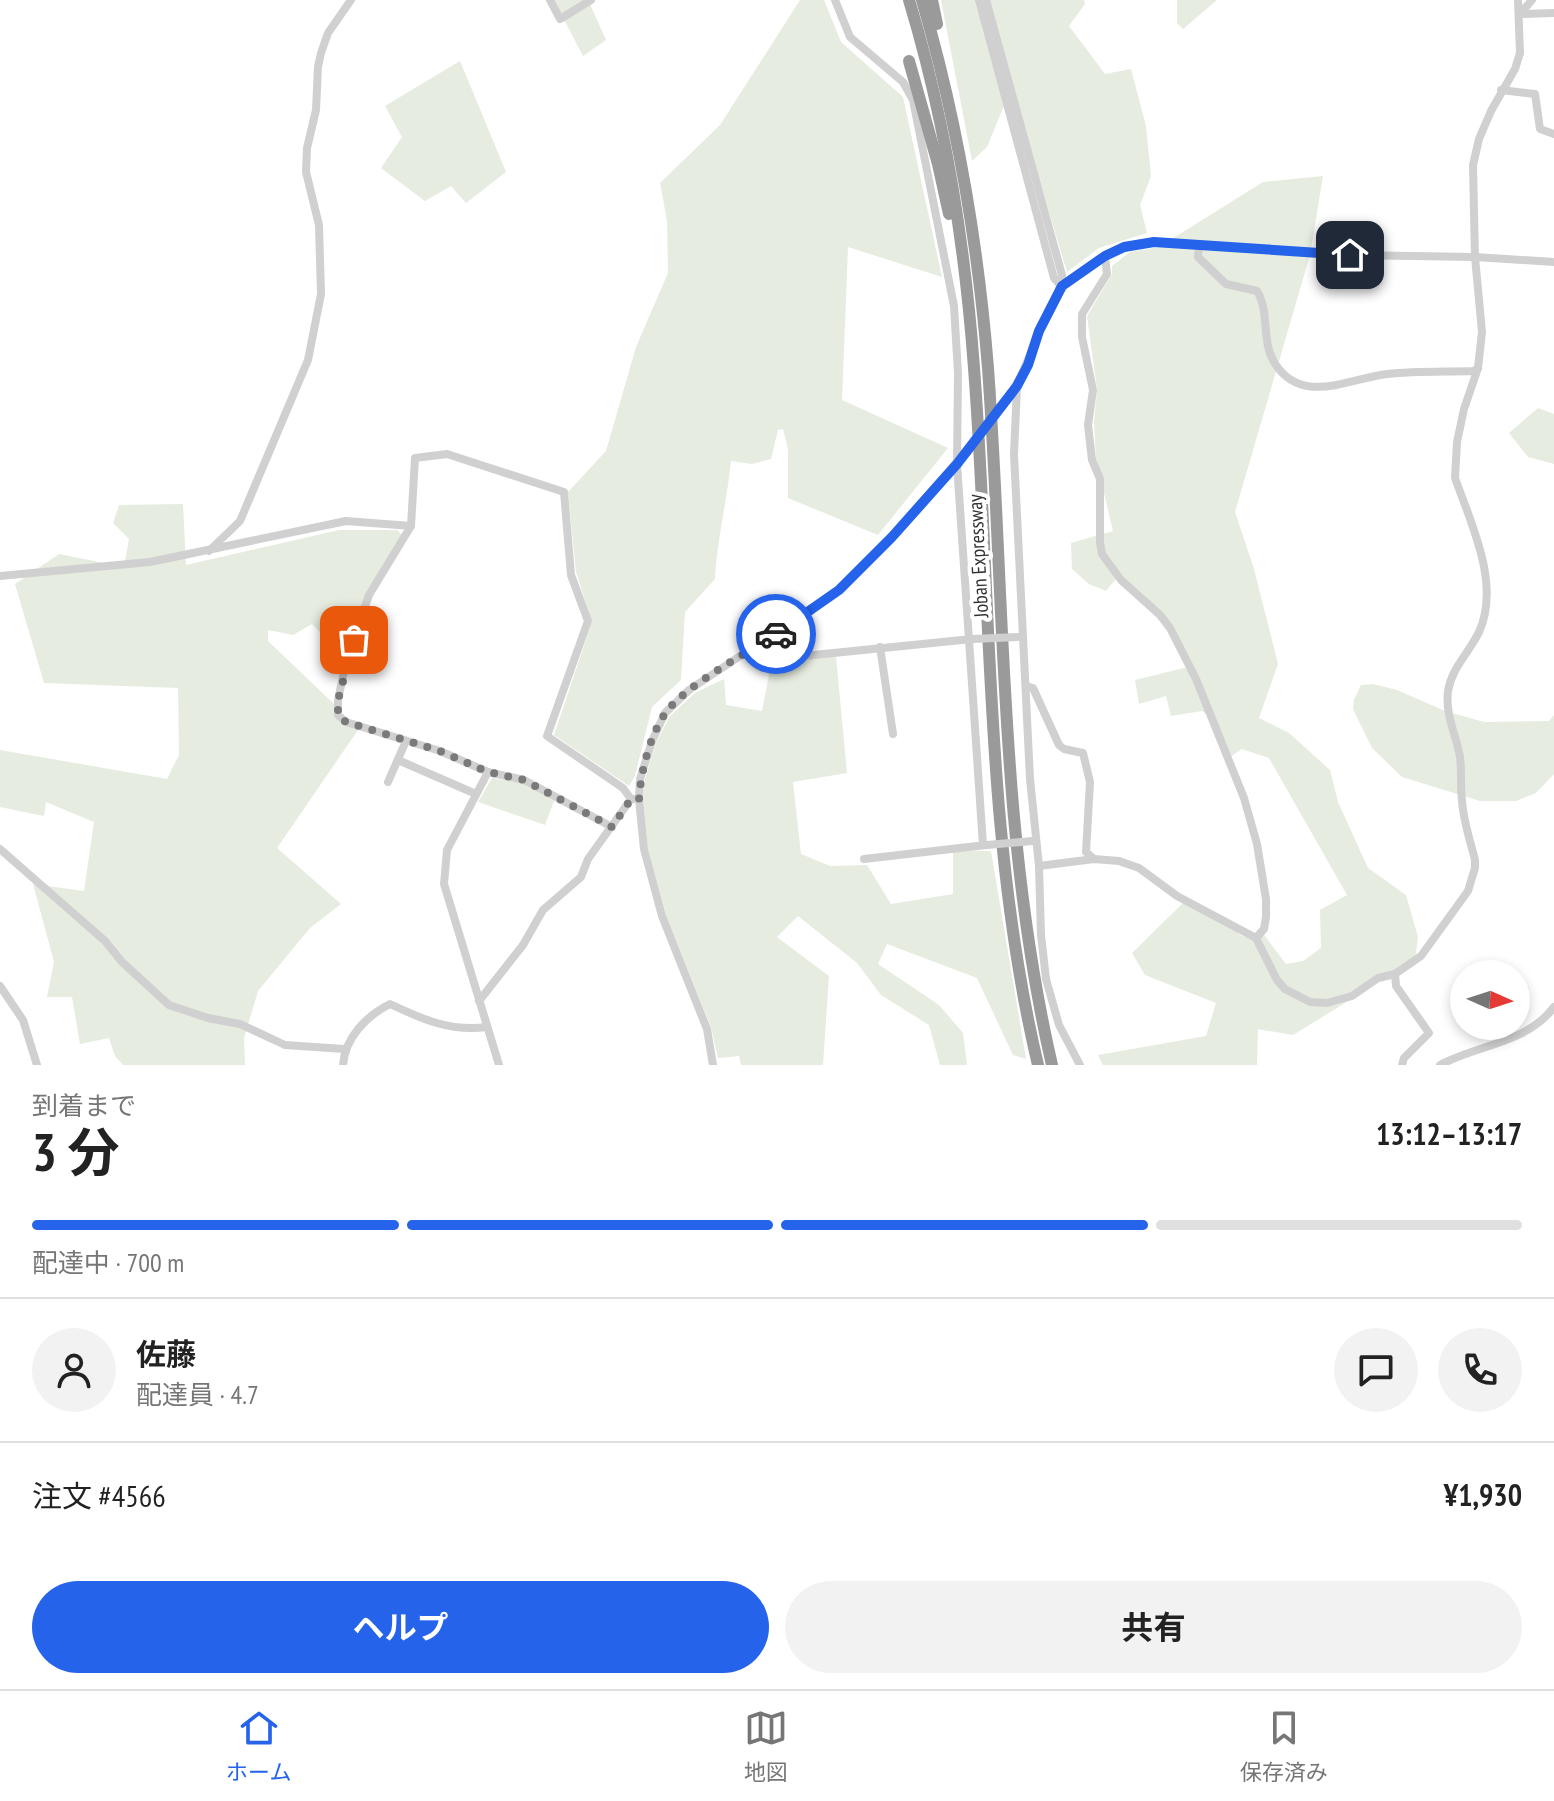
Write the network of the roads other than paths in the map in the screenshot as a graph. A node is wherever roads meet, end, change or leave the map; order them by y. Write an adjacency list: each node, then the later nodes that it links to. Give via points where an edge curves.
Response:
1 (351, 0): 28 (street, via 321,53 307,148 306,172 319,225 321,294 308,360 240,521)
2 (550, 0): 3 (street, via 560,19)
3 (591, 0)
4 (835, 0): 26 (street, via 850,37 903,82 913,100 954,306)
5 (909, 0): 23 (highway, Joban Expressway, via 948,162)
6 (922, 0): 16 (highway, Joban Expressway)
7 (932, 0): 16 (highway)
8 (979, 0): 22 (street, via 1054,278)
9 (986, 0): 22 (street)
10 (1518, 0): 13 (street)
11 (1532, 0): 13 (street)
12 (1554, 13): 13 (street)
13 (1520, 14): 15 (street, via 1520,53)
14 (909, 61): 23 (highway)
15 (1501, 90): 17 (street, via 1535,94 1540,129); 20 (street, via 1473,165)
16 (948, 96): 55 (highway, Joban Expressway, via 983,322 1009,779)
17 (1554, 134)
18 (1199, 245): 19 (street, via 1140,243); 20 (street); 24 (street, via 1198,257 1226,284 1257,291 1269,350 1278,368 1294,380 1327,388 1388,374)
19 (1105, 256): 22 (street); 49 (street, via 1107,274 1082,314 1093,390 1088,425 1100,479 1102,554 1170,628 1202,693 1257,844 1266,908 1264,929)
20 (1475, 257): 21 (street); 24 (street, via 1482,332)
21 (1554, 262)
22 (1062, 286): 25 (street)
23 (967, 295): 55 (highway, Joban Expressway, via 996,782 1003,856)
24 (1478, 368): 50 (street, via 1459,431 1455,478 1483,558 1485,603 1480,630 1453,671 1447,703 1475,868 1468,891 1421,956)
25 (1017, 386): 26 (street, bridge); 30 (street, via 1014,454)
26 (957, 464): 31 (street); 33 (street, via 839,590)
27 (411, 526): 28 (street, via 346,521); 36 (street, via 369,595 338,700 338,715 346,722); 41 (street, via 415,458 447,454 564,492 571,575 588,621 547,736)
28 (209, 551): 29 (street)
29 (0, 576)
30 (1021, 637): 31 (street, bridge); 34 (street)
31 (971, 639): 32 (street); 44 (street)
32 (880, 647): 33 (street, via 774,659); 35 (street)
33 (752, 650): 41 (street, via 689,690 665,713)
34 (1026, 686): 43 (street); 47 (street, via 1033,688 1059,745 1083,753 1090,782 1086,852)
35 (893, 734)
36 (406, 741): 37 (street); 38 (street)
37 (398, 760): 39 (street); 40 (street)
38 (488, 772): 40 (street); 42 (street, via 524,780)
39 (388, 782)
40 (476, 794): 52 (street, via 447,850 444,884)
41 (635, 799): 42 (street); 60 (street, via 662,916 707,1029)
42 (612, 827): 52 (street, via 581,877 543,910)
43 (1034, 841): 44 (street, bridge); 48 (street)
44 (985, 845): 46 (street)
45 (0, 849): 56 (street, via 169,1005 240,1024 285,1045)
46 (864, 859)
47 (1094, 859): 48 (street); 49 (street, via 1139,868 1177,896)
48 (1039, 866): 63 (street, via 1046,979 1059,1025)
49 (1256, 938): 50 (street, via 1277,980 1310,1002 1339,1001)
50 (1395, 974): 64 (street, via 1396,986 1429,1033)
51 (0, 986): 57 (street, via 23,1020)
52 (479, 1001): 54 (street)
53 (1554, 1007): 65 (street, via 1521,1035)
54 (487, 1027): 56 (street, via 467,1030 429,1023 390,1004 362,1025); 59 (street)
55 (1036, 1029): 61 (highway, Joban Expressway); 62 (highway, Joban Expressway)
56 (344, 1049): 58 (street)
57 (37, 1065)
58 (343, 1065)
59 (499, 1065)
60 (713, 1065)
61 (1038, 1065)
62 (1052, 1065)
63 (1080, 1065)
64 (1402, 1065)
65 (1440, 1065)

